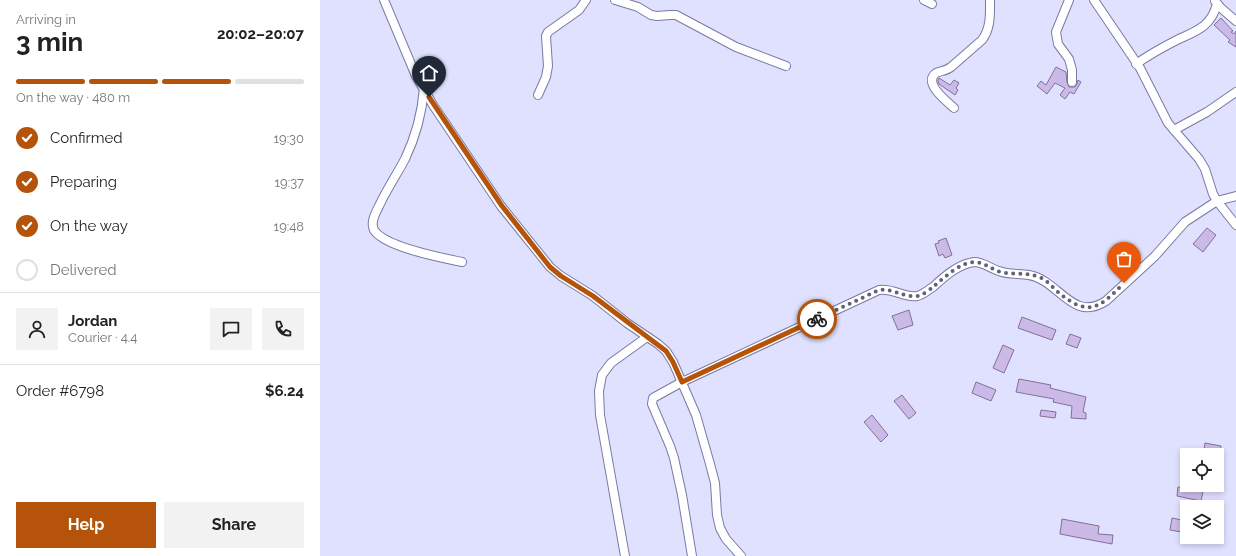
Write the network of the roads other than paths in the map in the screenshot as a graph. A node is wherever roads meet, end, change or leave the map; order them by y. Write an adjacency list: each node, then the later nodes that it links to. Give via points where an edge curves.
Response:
1 (384, 0): 14 (street, via 416,76)
2 (586, 0): 16 (street, via 579,10 548,32 548,66)
3 (615, 0): 12 (street, via 654,16 676,15 736,47)
4 (924, 0): 9 (street)
5 (990, 0): 17 (street, via 990,21 982,40 951,67 937,73 932,81 935,91)
6 (1069, 0): 13 (street, via 1056,36 1058,44 1069,59)
7 (1094, 0): 11 (street)
8 (1215, 2): 10 (street); 11 (street, via 1216,9 1200,30 1156,51)
9 (932, 4)
10 (1236, 21)
11 (1136, 64): 18 (street)
12 (786, 66)
13 (1072, 82)
14 (424, 88): 22 (street, via 417,130 373,218 373,228 382,237 410,250); 23 (street, via 502,206 550,267)
15 (1236, 92): 18 (street)
16 (538, 95)
17 (954, 108)
18 (1174, 130): 20 (street, via 1202,163)
19 (1236, 196): 20 (street)
20 (1217, 201): 21 (street); 24 (street, via 1185,222 1155,256 1100,305 1077,305 1040,278 1000,272 975,262 965,264 948,274 918,296 886,289 879,290)
21 (1236, 225)
22 (462, 262)
23 (647, 337): 24 (street, via 666,351); 25 (street, via 611,363 602,375 599,391 600,415)
24 (682, 382): 26 (street, via 656,396 652,401 674,458); 27 (street, via 696,415 715,483 720,528 726,539)
25 (624, 556)
26 (692, 556)
27 (742, 556)

